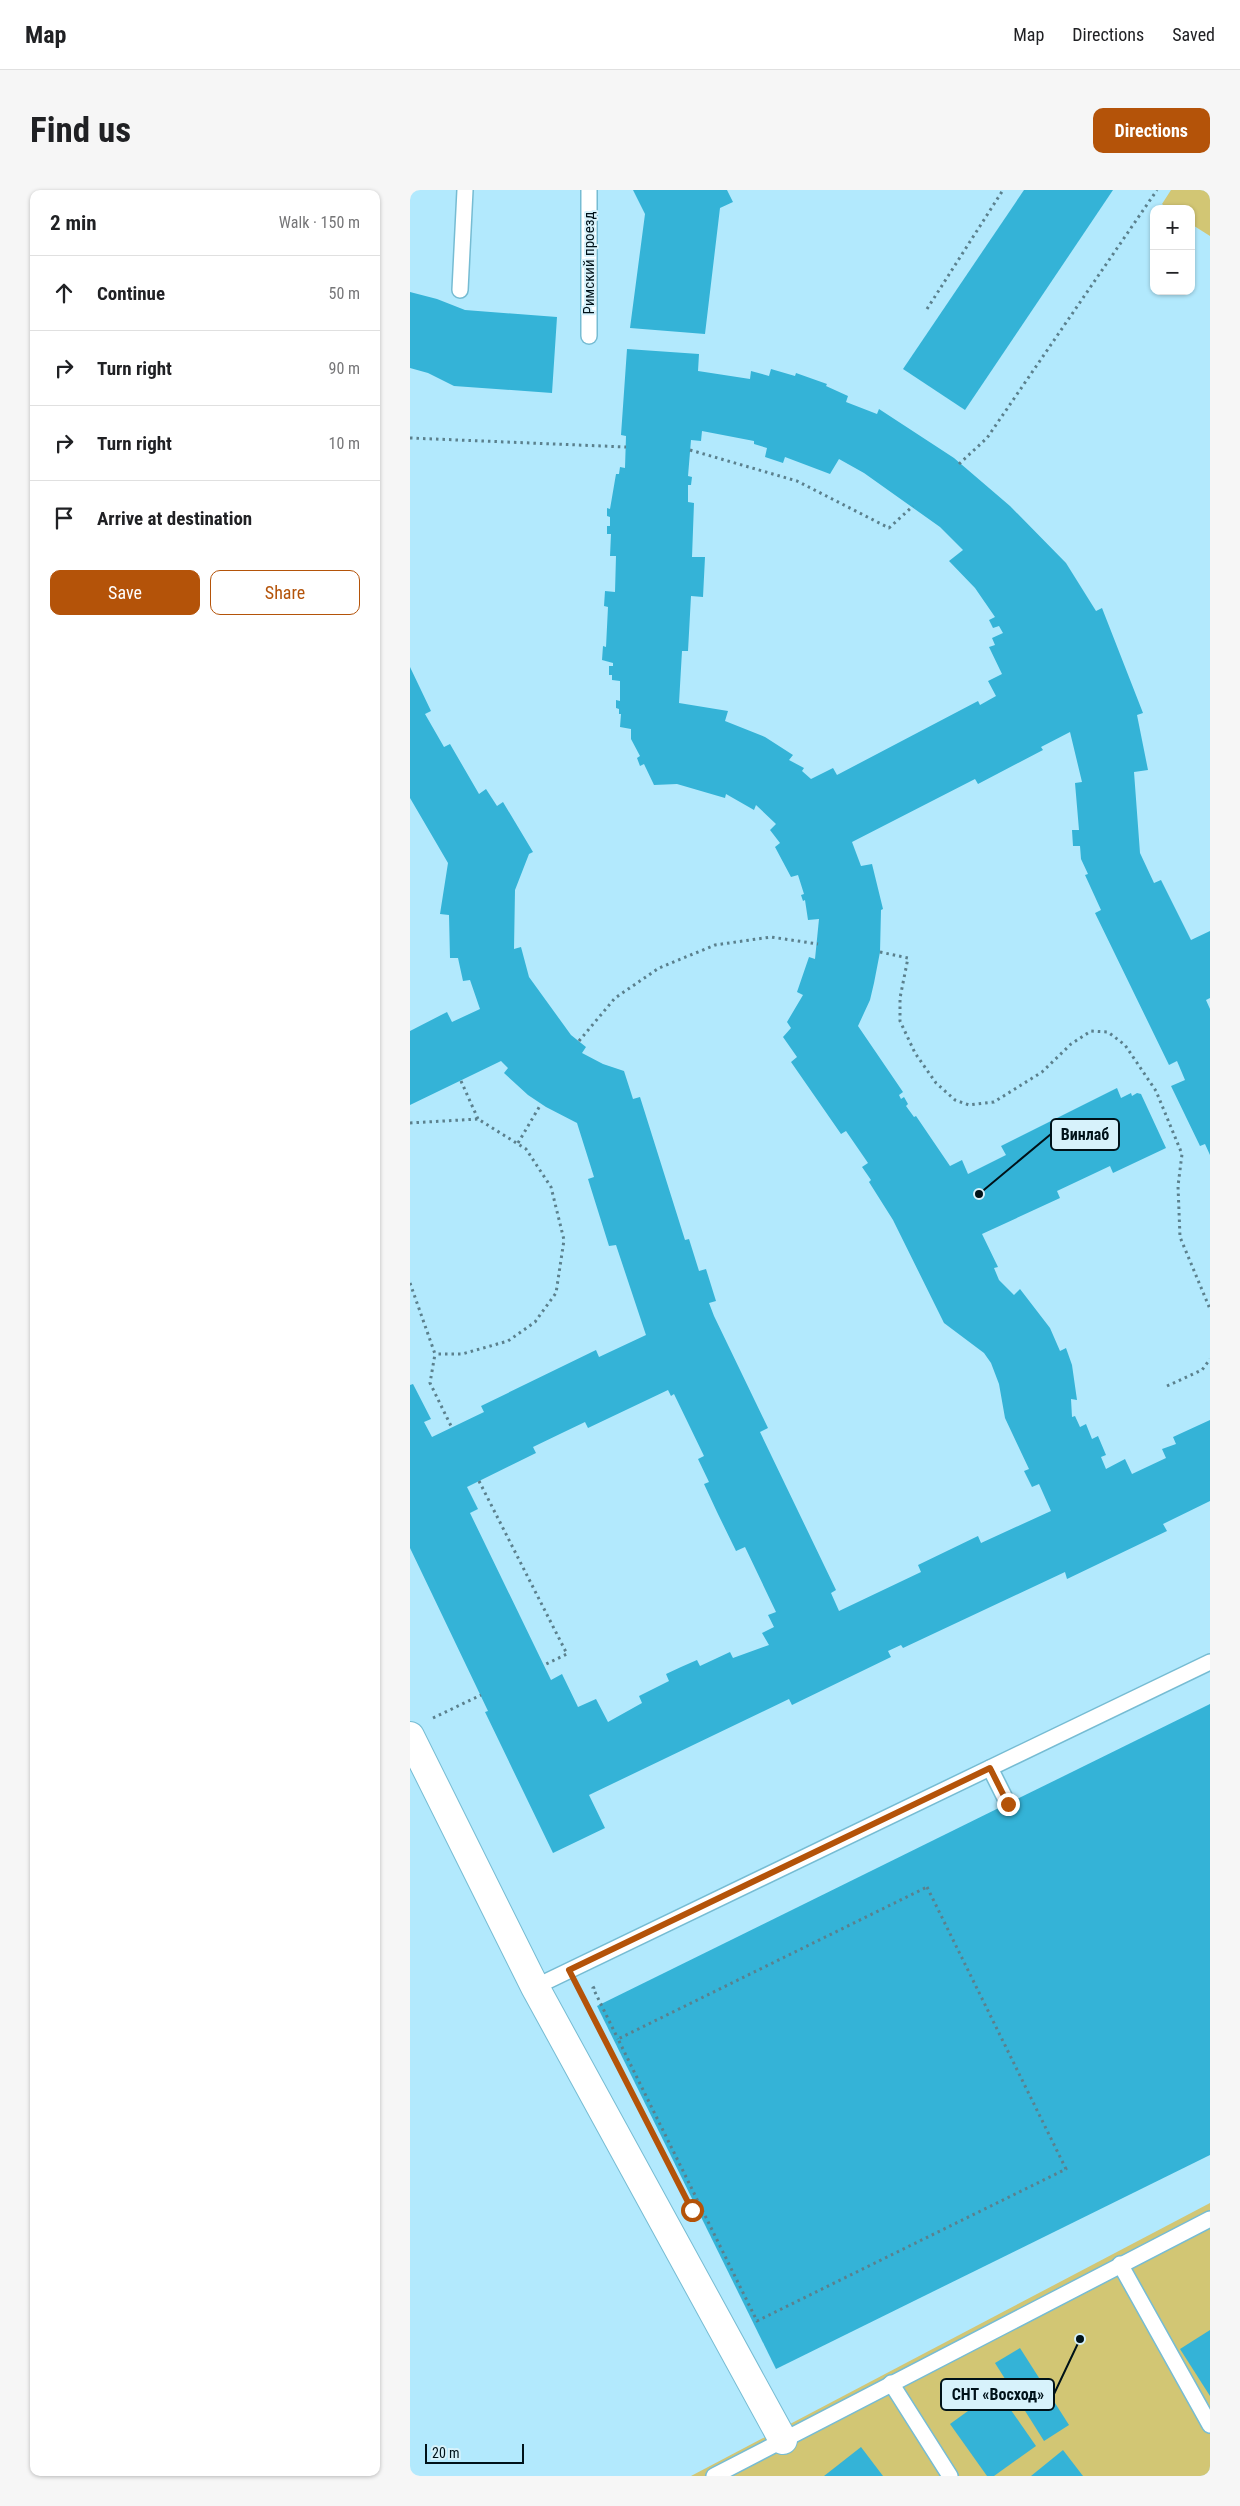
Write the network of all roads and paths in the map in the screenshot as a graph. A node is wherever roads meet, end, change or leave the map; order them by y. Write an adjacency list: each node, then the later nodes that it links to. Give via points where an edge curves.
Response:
1 (465, 190): 5 (lane)
2 (589, 190): 7 (lane, Римский проезд)
3 (1003, 190): 6 (path)
4 (1157, 190): 11 (path, via 987,438)
5 (460, 290)
6 (927, 309)
7 (589, 336)
8 (410, 438): 9 (path)
9 (626, 448)
10 (690, 450): 12 (path, via 797,481 890,528)
11 (959, 464)
12 (913, 506)
13 (818, 944): 15 (path, via 771,937 715,945 658,968 615,998)
14 (880, 952): 22 (path, via 908,958 900,998 900,1021 915,1053 936,1083 955,1100 968,1105 994,1102 1042,1072 1090,1031 1108,1032 1125,1046 1156,1092 1182,1154 1178,1186 1180,1237)
15 (578, 1041)
16 (461, 1081): 18 (path)
17 (541, 1104): 20 (path)
18 (478, 1119): 19 (path); 20 (path)
19 (410, 1123)
20 (518, 1143): 23 (path, via 526,1149 551,1187 564,1240 556,1293 535,1322 508,1341 462,1354)
21 (410, 1283): 23 (path)
22 (1210, 1310)
23 (435, 1354): 26 (path, via 430,1383)
24 (1210, 1359): 25 (path, via 1202,1370)
25 (1167, 1386)
26 (452, 1428)
27 (479, 1481): 29 (path, via 567,1654)
28 (1210, 1662): 32 (lane)
29 (544, 1665)
30 (481, 1695): 31 (path)
31 (419, 1728): 35 (street)
32 (990, 1768): 33 (lane); 34 (lane)
33 (1008, 1804)
34 (569, 1970): 35 (lane); 38 (path)
35 (535, 1988): 43 (street)
36 (593, 1988): 37 (path)
37 (618, 2039): 37 (path, via 757,2321 1066,2169 927,1887)
38 (642, 2112)
39 (1210, 2219): 40 (lane)
40 (1120, 2264): 41 (lane); 42 (lane)
41 (891, 2383): 43 (lane); 45 (lane)
42 (1210, 2425)
43 (783, 2440): 44 (lane)
44 (714, 2476)
45 (950, 2476)

